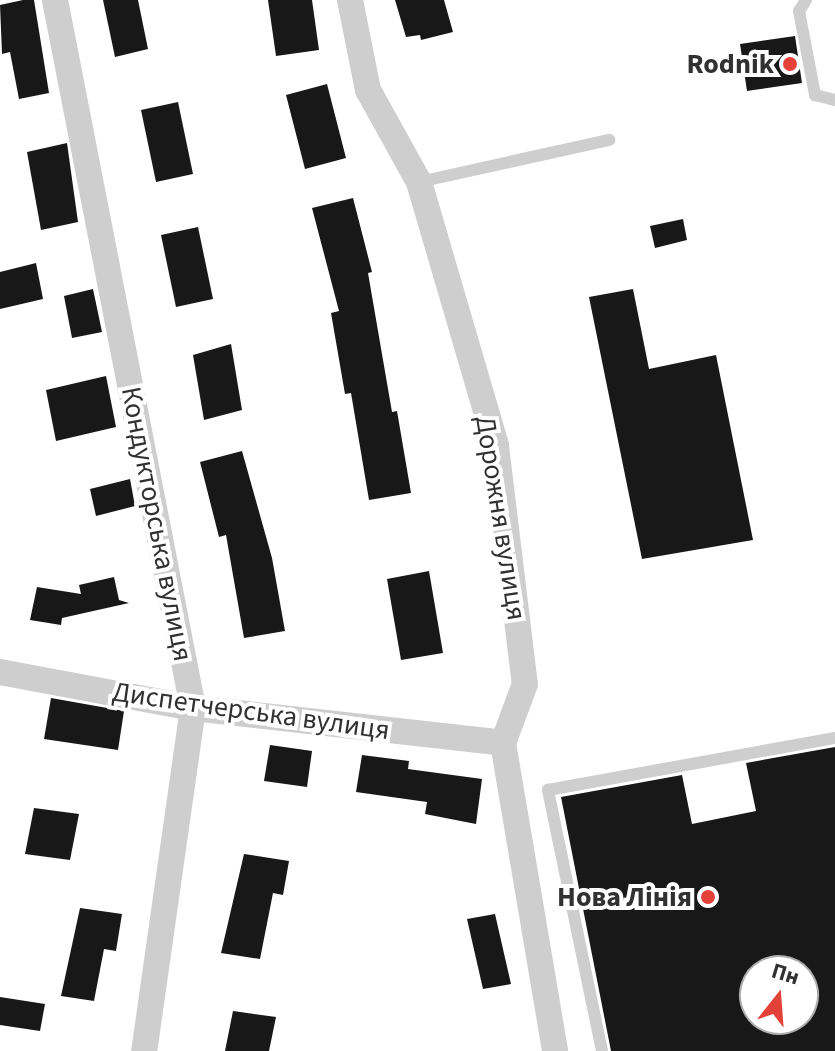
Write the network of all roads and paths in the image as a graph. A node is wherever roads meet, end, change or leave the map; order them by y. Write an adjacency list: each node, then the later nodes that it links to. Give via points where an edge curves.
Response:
1 (55, 0): 8 (street, Кондукторська вулиця)
2 (350, 0): 6 (street, Дорожня вулиця, via 368,90)
3 (806, 0): 4 (lane, via 799,11 815,95)
4 (835, 100)
5 (609, 140): 6 (lane)
6 (419, 182): 10 (street, Дорожня вулиця, via 496,446 525,684)
7 (0, 672): 8 (street, Диспетчерська вулиця)
8 (193, 708): 10 (street, Диспетчерська вулиця); 11 (street, Кондукторська вулиця)
9 (835, 738): 13 (lane, via 548,790)
10 (503, 743): 12 (street)
11 (144, 1051)
12 (555, 1051)
13 (602, 1051)

